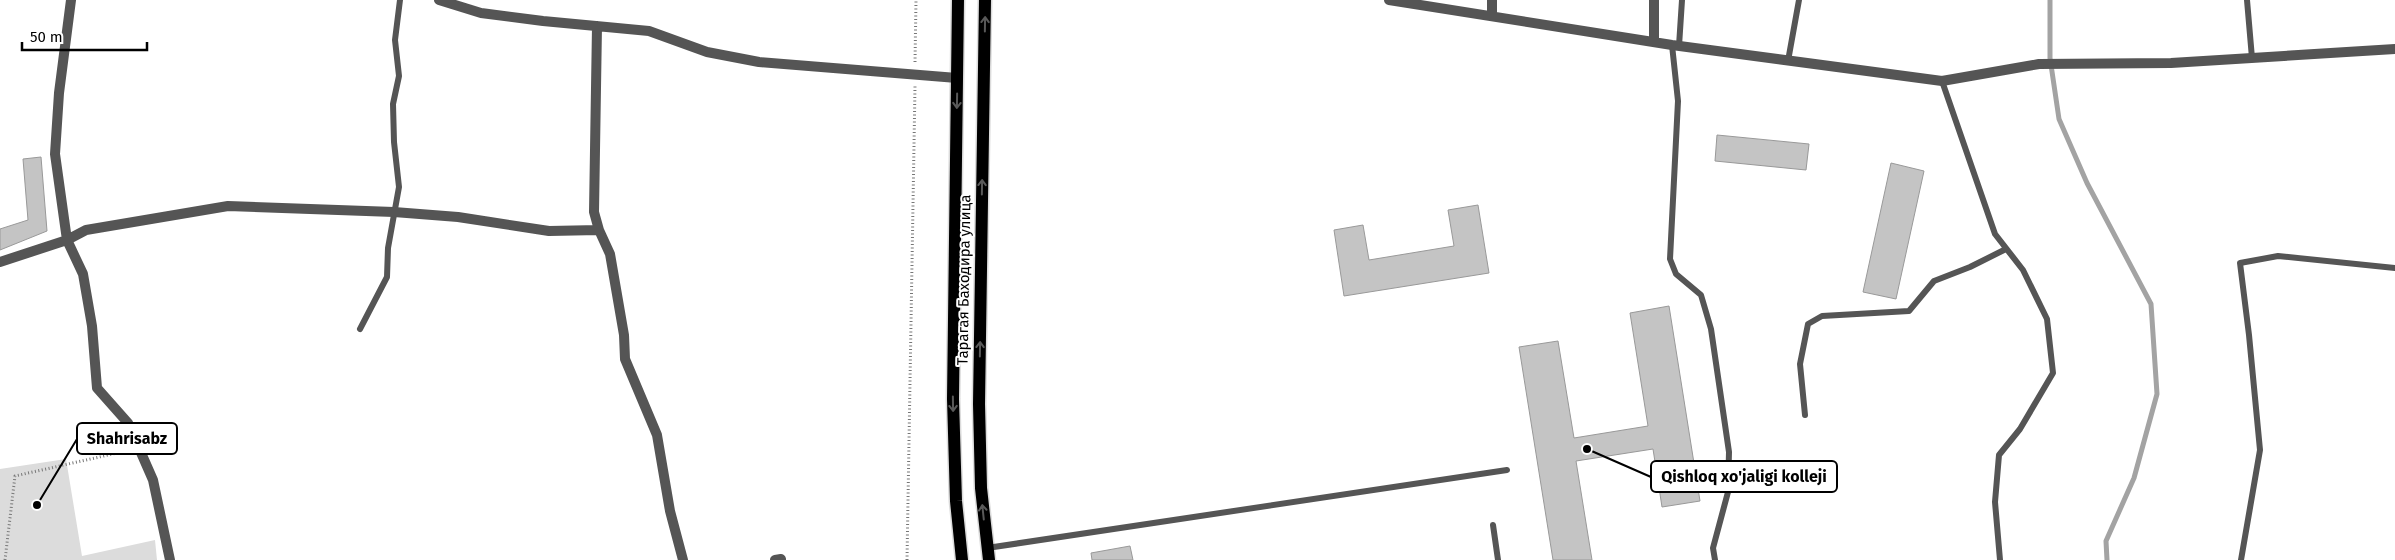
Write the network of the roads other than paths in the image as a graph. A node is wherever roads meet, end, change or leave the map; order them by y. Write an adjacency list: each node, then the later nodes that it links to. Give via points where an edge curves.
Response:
1 (71, 0): 23 (street, via 55,154)
2 (400, 0): 21 (lane, via 395,40 399,76 393,104 399,187)
3 (439, 0): 13 (street, via 481,13)
4 (958, 0): 19 (main road, Тарагая Баходира улица)
5 (985, 0): 31 (main road, Тарагая Баходира улица, one-way to 5, via 981,488 979,404)
6 (1389, 0): 12 (street)
7 (1492, 0): 12 (street)
8 (1654, 0): 14 (street)
9 (1682, 0): 15 (lane)
10 (1799, 0): 18 (lane)
11 (2247, 0): 17 (lane)
12 (1492, 16): 14 (street)
13 (597, 26): 19 (street, via 649,31 707,52 759,62); 22 (street, via 594,212)
14 (1654, 42): 15 (street)
15 (1676, 46): 18 (street); 36 (lane, via 1678,101 1670,259 1676,274 1701,295 1711,329 1729,452 1728,492 1713,548)
16 (2395, 49): 17 (street)
17 (2252, 58): 20 (street, via 2172,63 2039,64)
18 (1788, 60): 20 (street)
19 (958, 78): 34 (main road, Тарагая Баходира улица, one-way to 34, via 953,399 956,501)
20 (1942, 81): 24 (lane, via 1995,234)
21 (394, 212): 22 (street, via 458,217 549,231); 23 (street, via 228,206 86,230); 27 (lane, via 387,277)
22 (599, 230): 33 (street, via 610,254 625,359 656,436)
23 (67, 240): 25 (street); 32 (street, via 83,274 92,326 97,388 128,423 153,480)
24 (2006, 249): 28 (lane, via 1934,282 1909,311 1822,316 1808,324 1800,364); 37 (lane, via 2023,270 2047,319 2053,373 2020,429 1999,455 1995,502)
25 (0, 262)
26 (2395, 268): 38 (lane, via 2278,256 2240,263 2260,450)
27 (360, 329)
28 (1804, 415)
29 (1507, 470): 31 (lane)
30 (1493, 525): 35 (lane)
31 (988, 554)
32 (170, 560)
33 (683, 560)
34 (962, 560)
35 (1498, 560)
36 (1715, 560)
37 (2000, 560)
38 (2241, 560)

